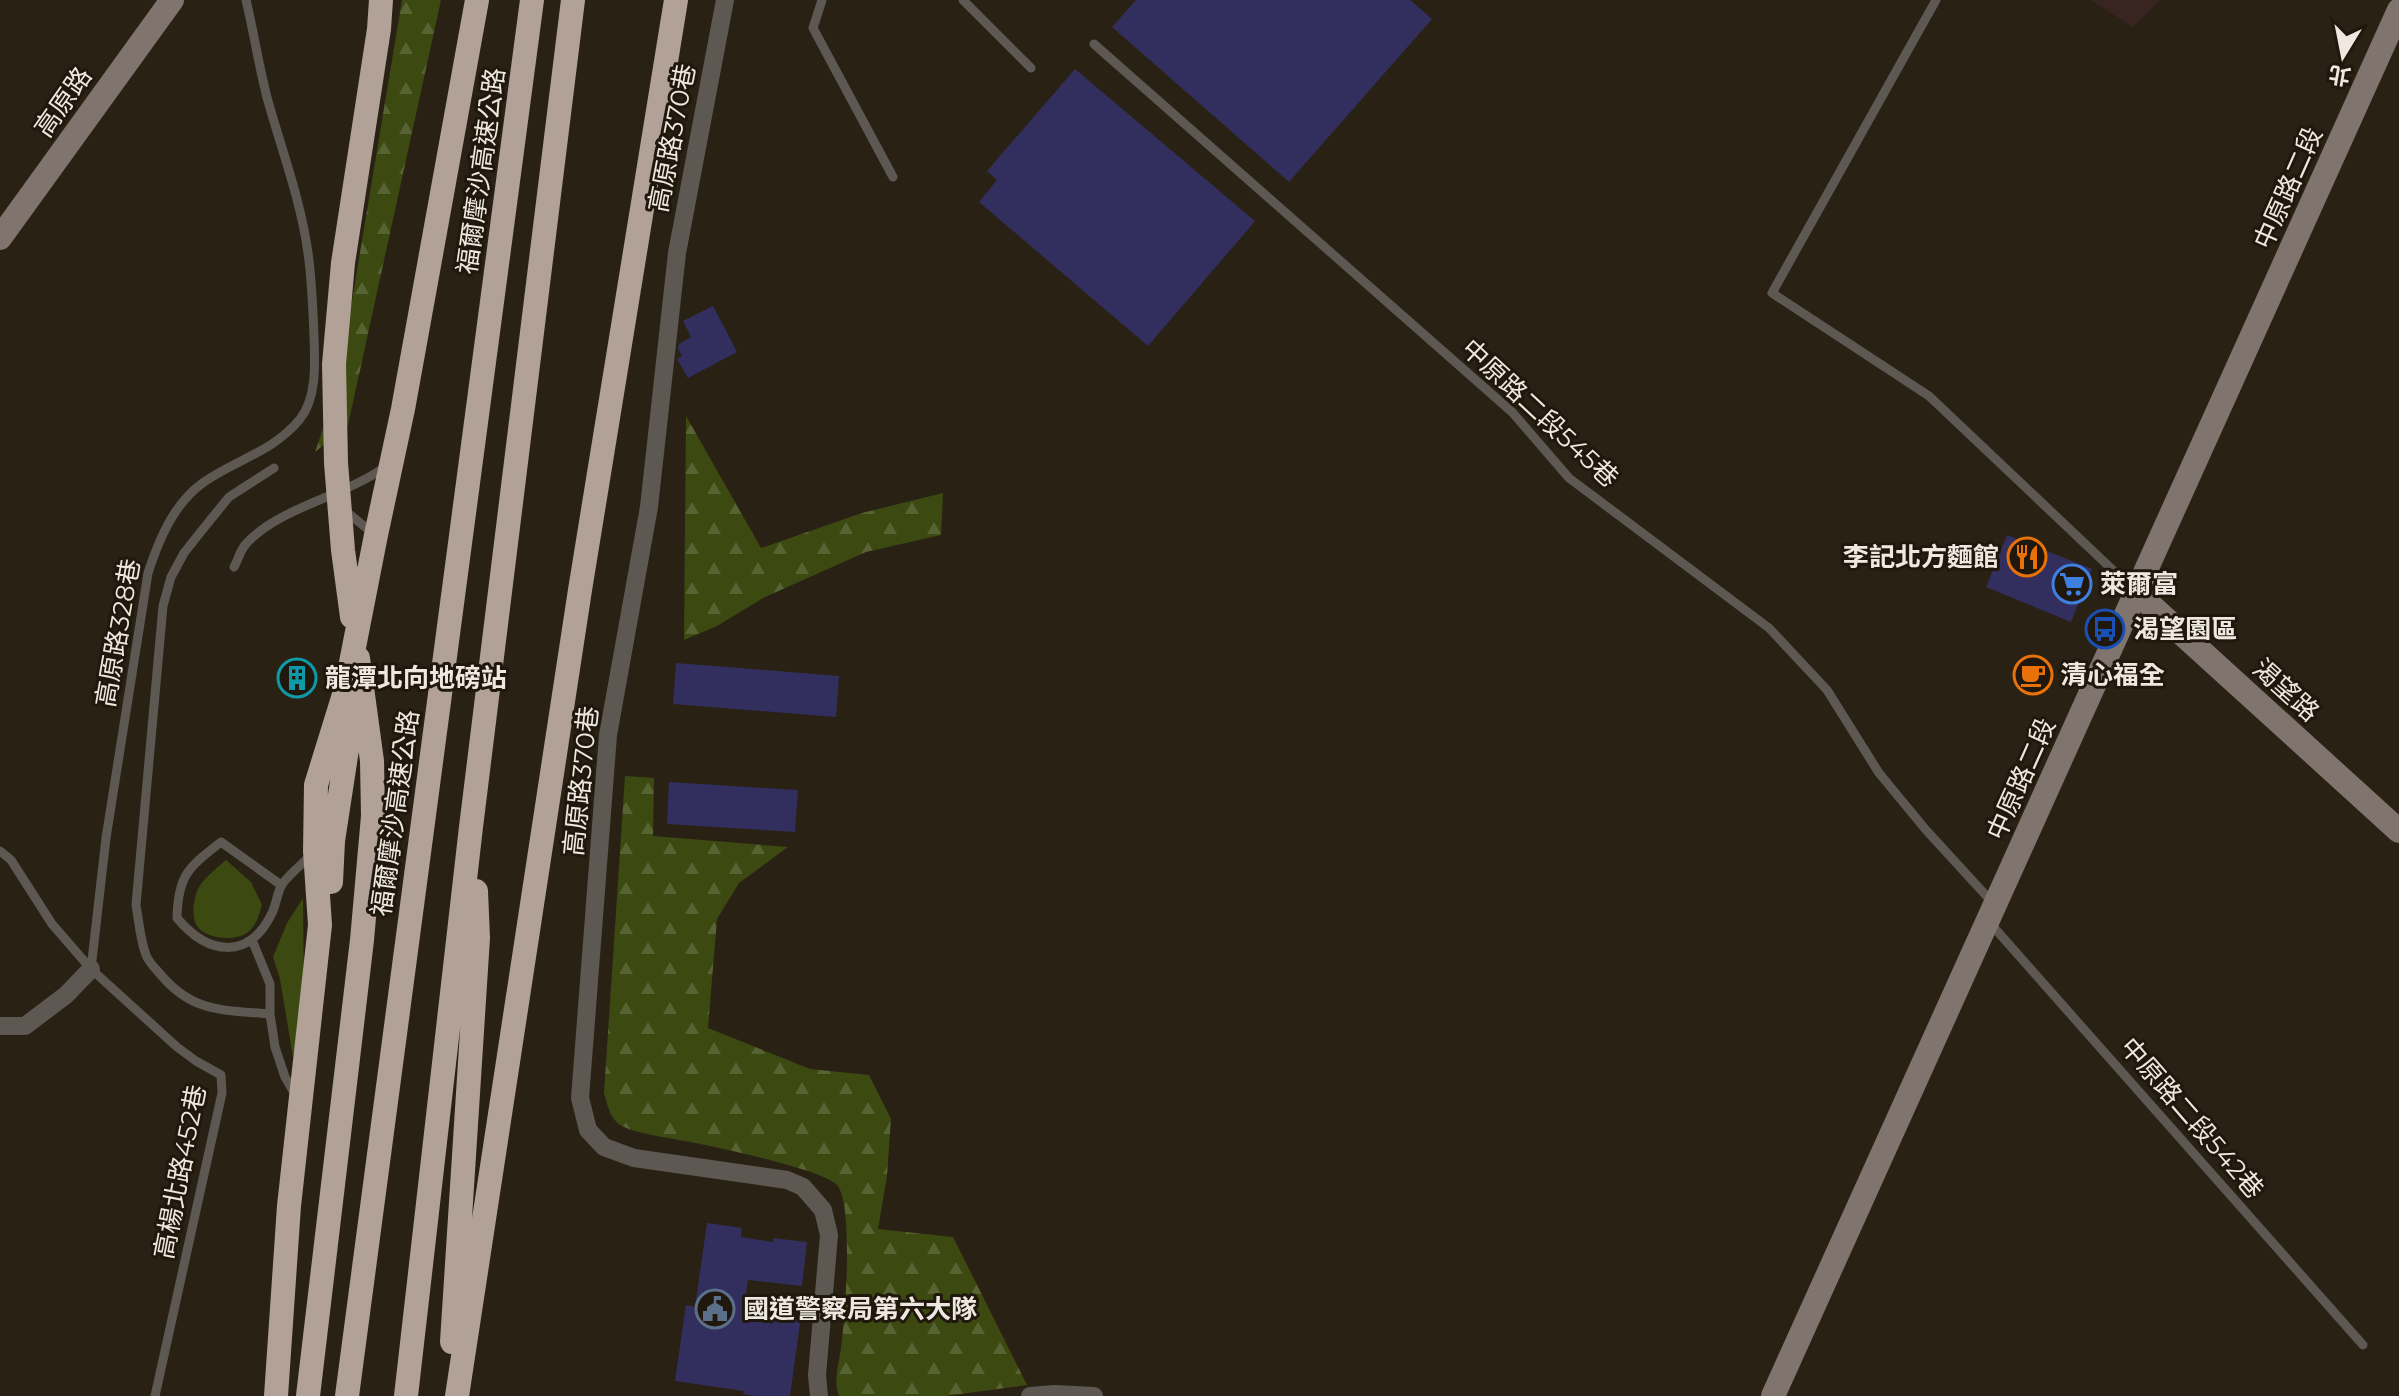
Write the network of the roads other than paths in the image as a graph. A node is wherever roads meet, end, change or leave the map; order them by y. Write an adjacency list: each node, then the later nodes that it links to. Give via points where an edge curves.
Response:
1 (172, 0): 16 (street, 高原路)
2 (246, 0): 32 (lane, 高原路328巷, via 308,251 312,391 302,417 282,438 190,494 158,544 148,573 118,760)
3 (381, 0): 39 (highway, via 343,263 334,364 343,550 372,761 373,816)
4 (477, 0): 17 (highway)
5 (532, 0): 40 (highway, 福爾摩沙高速公路)
6 (573, 0): 24 (highway)
7 (676, 0): 42 (highway)
8 (725, 0): 43 (street, 高原路370巷, via 677,253 649,507 608,735 580,1098 588,1130 604,1147 634,1158 787,1180 803,1187 823,1210 829,1235)
9 (822, 0): 15 (lane, via 813,28)
10 (963, 0): 14 (lane)
11 (1936, 0): 23 (lane, via 1772,293 1929,396)
12 (2399, 10): 23 (street, 中原路二段)
13 (1094, 44): 29 (lane, 中原路二段545巷, via 1512,412 1569,478 1769,628 1827,690 1879,773)
14 (1031, 68)
15 (893, 177)
16 (0, 238)
17 (392, 462): 19 (lane); 20 (highway)
18 (274, 468): 33 (lane, via 229,497 171,577 163,606 136,905 147,959 186,1000)
19 (328, 497): 20 (lane); 21 (lane, via 271,523 244,546)
20 (376, 535): 22 (highway)
21 (234, 567)
22 (367, 579): 27 (highway, via 346,688 316,785); 31 (highway, via 333,841 331,910)
23 (2136, 592): 25 (street, 渴望路); 29 (street, 中原路二段)
24 (471, 827): 41 (highway); 42 (highway, via 478,938 453,1305)
25 (2399, 831)
26 (0, 851): 32 (lane)
27 (315, 851): 28 (lane); 31 (highway, via 320,925)
28 (281, 885): 30 (lane, via 272,914); 30 (lane, via 221,842 186,873 177,918 189,932 214,947 236,948)
29 (1991, 913): 36 (lane, 中原路二段542巷); 46 (street, 中原路二段)
30 (252, 940): 33 (lane, via 270,984)
31 (316, 965): 35 (highway)
32 (91, 969): 34 (street, via 25,1026); 37 (lane, 高楊北路452巷, via 177,1047 221,1075 222,1093)
33 (270, 1014): 35 (lane, via 285,1077)
34 (0, 1026)
35 (301, 1103): 38 (highway)
36 (2363, 1345)
37 (155, 1396)
38 (276, 1396)
39 (308, 1396)
40 (347, 1396)
41 (406, 1396)
42 (454, 1396)
43 (819, 1396)
44 (1030, 1396): 45 (street)
45 (1094, 1396)
46 (1773, 1396)

